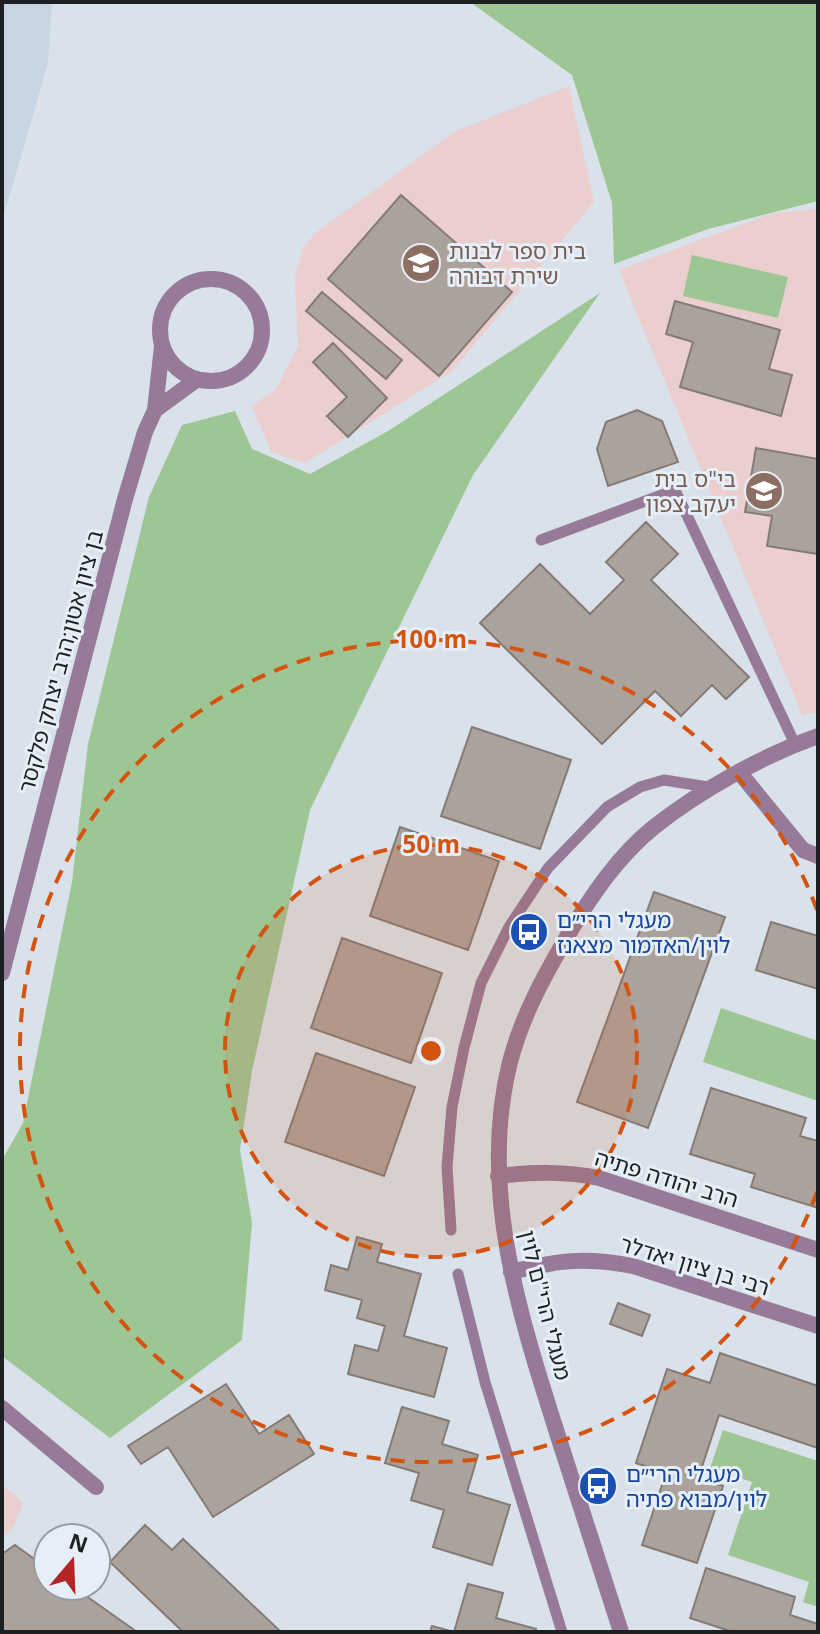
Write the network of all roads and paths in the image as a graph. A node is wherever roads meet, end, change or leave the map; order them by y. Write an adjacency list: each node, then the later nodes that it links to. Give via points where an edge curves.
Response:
1 (162, 346): 2 (street, via 169,361); 2 (street, via 162,313 182,288 214,279 246,292 263,322 257,356 231,379); 3 (street, בן ציון אטון;הרב יצחק פלקסר)
2 (196, 380): 3 (street)
3 (155, 410): 10 (street, בן ציון אטון;הרב יצחק פלקסר, via 125,499)
4 (541, 540): 6 (lane, via 675,490)
5 (818, 736): 6 (street, מעגלי הרי''ם לוין)
6 (795, 744): 7 (street, מעגלי הרי''ם לוין)
7 (739, 772): 8 (street, מעגלי הרי''ם לוין); 9 (street, via 803,850)
8 (714, 788): 11 (street, מעגלי הרי''ם לוין, via 654,827 621,860 586,905 543,978 510,1063); 12 (lane, via 664,780 607,807 548,868 509,927 481,983 452,1107 447,1167)
9 (818, 856)
10 (2, 973)
11 (498, 1176): 13 (street, הרב יהודה פתיה, via 569,1172 599,1178); 14 (street, מעגלי הרי''ם לוין)
12 (451, 1230)
13 (818, 1250)
14 (511, 1272): 16 (street, רבי בן ציון יאדלר, via 556,1261 633,1266); 20 (street, מעגלי הרי''ם לוין)
15 (458, 1274): 19 (lane, via 485,1382)
16 (818, 1326)
17 (2, 1408): 18 (street)
18 (96, 1487)
19 (562, 1632)
20 (621, 1632)

